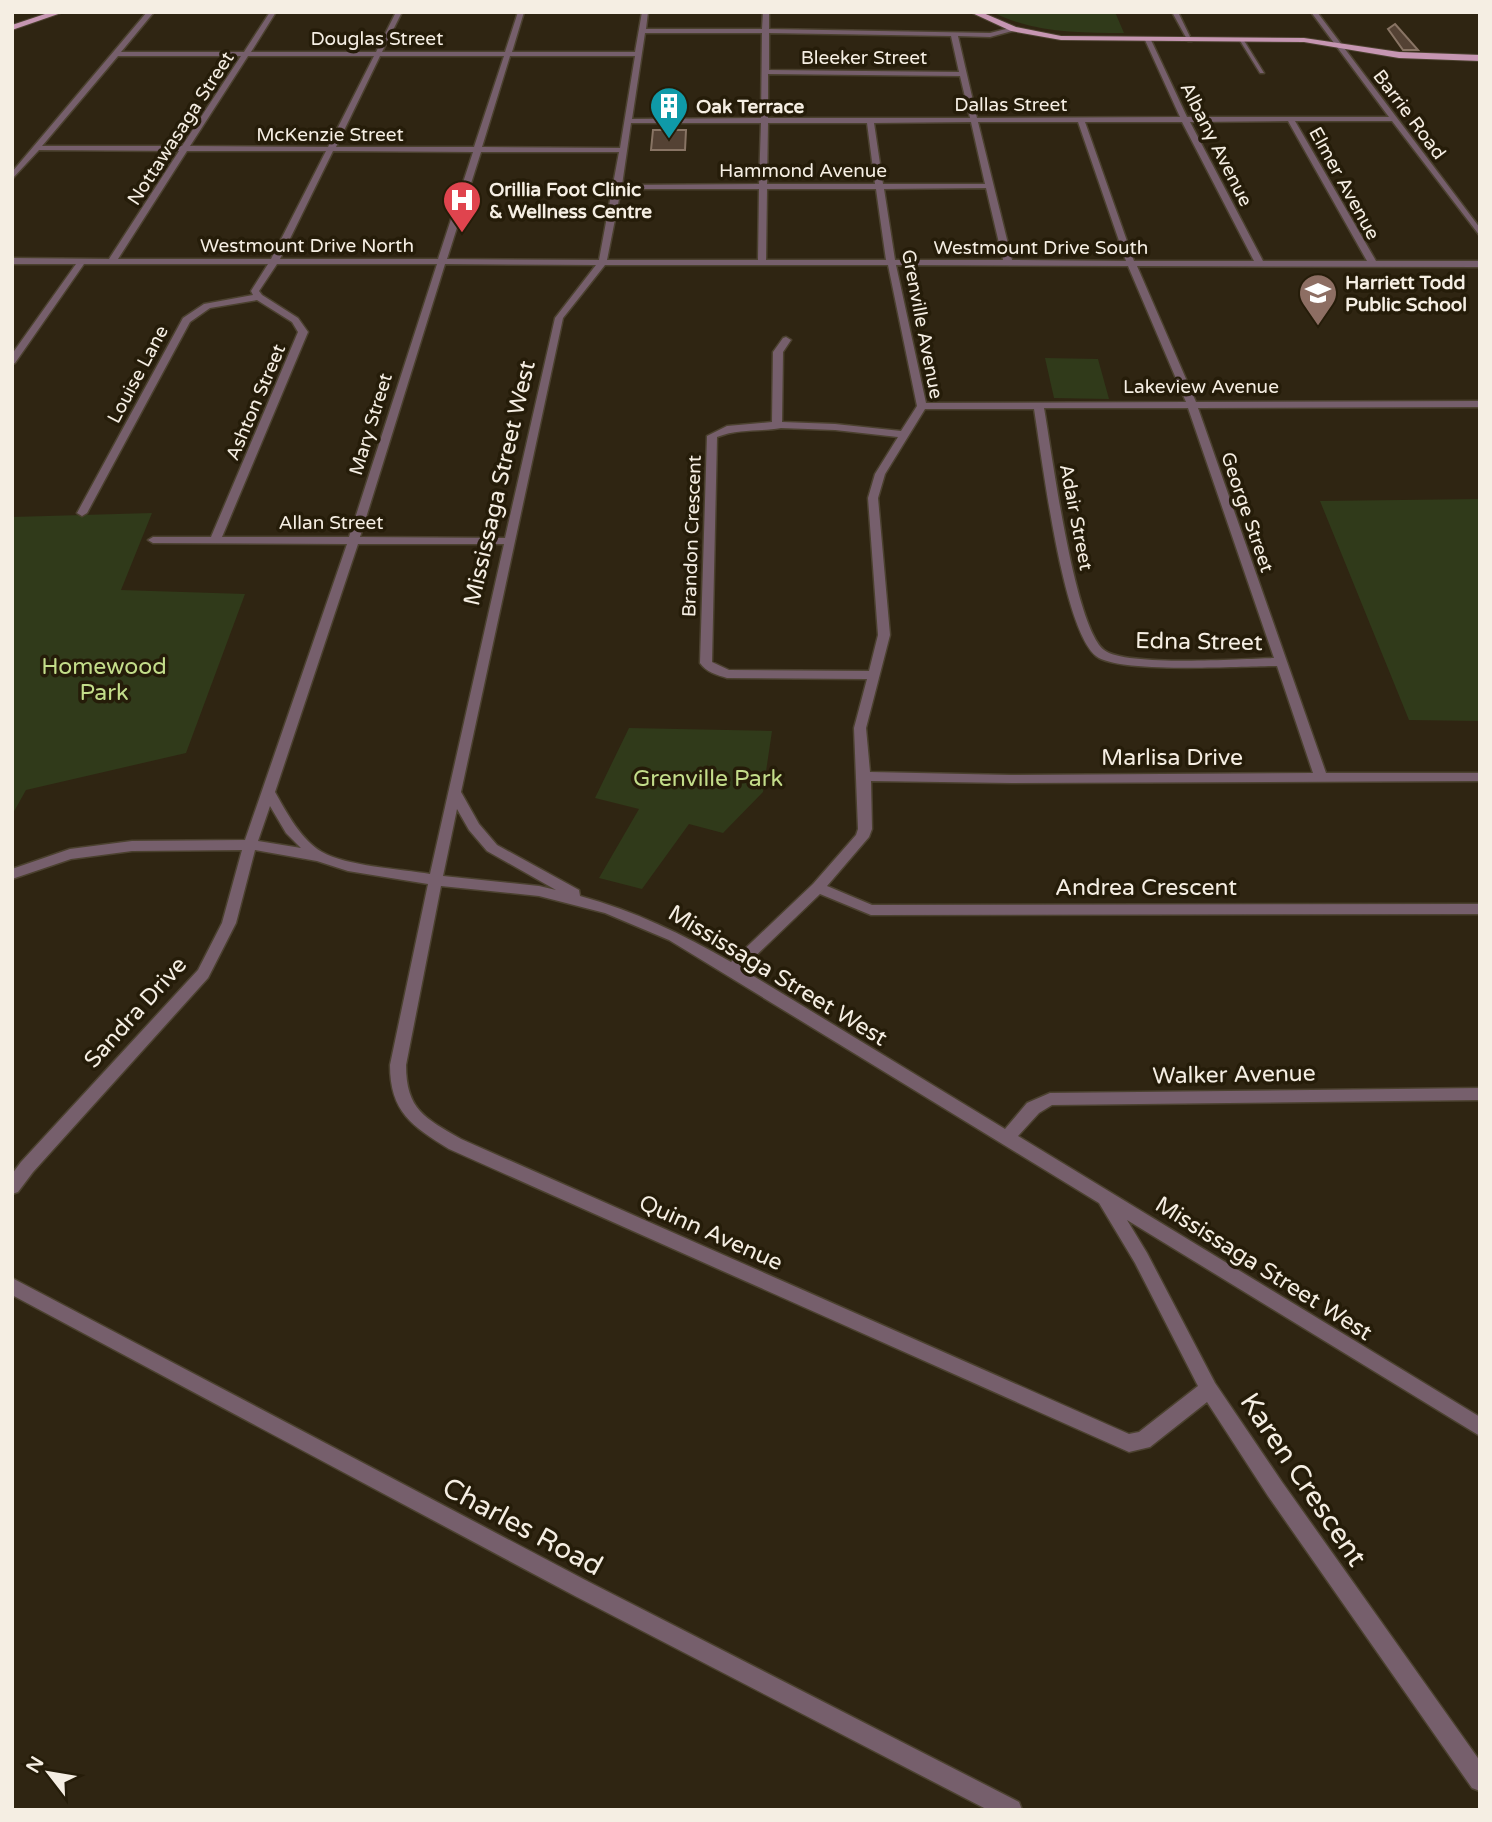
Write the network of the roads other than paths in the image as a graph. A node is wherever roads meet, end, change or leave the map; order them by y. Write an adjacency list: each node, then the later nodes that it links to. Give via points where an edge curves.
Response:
1 (60, 12): 11 (main road)
2 (151, 12): 20 (street)
3 (273, 12): 21 (street, Nottawasaga Street)
4 (399, 12): 22 (street)
5 (521, 12): 23 (street, Mary Street)
6 (645, 12): 13 (street, Mississaga Street West)
7 (766, 12): 14 (street)
8 (974, 12): 12 (main road)
9 (1175, 12): 17 (street)
10 (1314, 12): 19 (street, Barrie Road)
11 (12, 28)
12 (1014, 29): 15 (street, via 1003,34); 16 (main road, via 1071,39)
13 (642, 31): 14 (street); 24 (street, Mississaga Street West)
14 (765, 31): 15 (street); 26 (street)
15 (954, 35): 28 (street)
16 (1148, 40): 17 (main road); 34 (street, Albany Avenue)
17 (1191, 40): 18 (main road)
18 (1241, 40): 19 (main road); 27 (street)
19 (1339, 45): 25 (main road, via 1407,56); 29 (street, Barrie Road)
20 (116, 54): 21 (street, Douglas Street); 37 (street)
21 (246, 54): 22 (street, Douglas Street); 38 (street, Nottawasaga Street)
22 (380, 54): 23 (street, Douglas Street); 39 (street)
23 (508, 54): 24 (street, Douglas Street); 40 (street, Mary Street)
24 (639, 54): 36 (street, Mississaga Street West)
25 (1480, 58)
26 (765, 72): 28 (street, Bleeker Street); 30 (street)
27 (1262, 72)
28 (963, 74): 32 (street)
29 (1394, 119): 35 (street, Dallas Street); 47 (street, Barrie Road)
30 (765, 120): 31 (street, Dallas Street); 36 (street, Dallas Street); 46 (street)
31 (870, 120): 32 (street, Dallas Street); 43 (street, Grenville Avenue)
32 (974, 120): 33 (street, Dallas Street); 44 (street)
33 (1081, 120): 34 (street, Dallas Street); 59 (street, George Street)
34 (1185, 120): 35 (street, Dallas Street); 54 (street, Albany Avenue)
35 (1292, 120): 55 (street, Elmer Avenue)
36 (629, 121): 41 (street, Mississaga Street West)
37 (37, 148): 38 (street, McKenzie Street); 42 (street)
38 (185, 149): 39 (street, McKenzie Street); 50 (street, Nottawasaga Street)
39 (332, 149): 40 (street, McKenzie Street); 51 (street)
40 (478, 149): 41 (street, McKenzie Street); 52 (street, Mary Street)
41 (624, 150): 45 (street, Mississaga Street West)
42 (12, 177)
43 (879, 185): 44 (street, Hammond Avenue); 46 (street, Hammond Avenue); 53 (street, Grenville Avenue)
44 (989, 186): 58 (street)
45 (618, 187): 46 (street, Hammond Avenue); 56 (street, Mississaga Street West)
46 (762, 187): 57 (street)
47 (1480, 234)
48 (12, 261): 49 (street, Westmount Drive North)
49 (82, 261): 50 (street, Westmount Drive North); 63 (street)
50 (112, 261): 51 (street, Westmount Drive North)
51 (274, 261): 52 (street, Westmount Drive North); 61 (street, via 258,283)
52 (442, 261): 56 (street, Westmount Drive North); 72 (street, Mary Street)
53 (891, 262): 57 (street, Westmount Drive South); 58 (street, Westmount Drive South); 67 (street, Grenville Avenue)
54 (1259, 262): 55 (street, Westmount Drive South); 59 (street, Westmount Drive South)
55 (1372, 262): 60 (street, Westmount Drive South)
56 (602, 263): 57 (street, Westmount Drive South); 74 (street, Mississaga Street West, via 559,318)
57 (761, 263)
58 (1008, 263): 59 (street, Westmount Drive South)
59 (1131, 263): 65 (street, George Street)
60 (1480, 264)
61 (258, 298): 70 (street, Louise Lane, via 207,306 186,320); 71 (street, Ashton Street, via 295,320 303,332)
62 (786, 340): 68 (street, via 778,352)
63 (12, 361)
64 (1038, 404): 65 (street, Lakeview Avenue); 67 (street, Lakeview Avenue); 75 (street, Adair Street, via 1066,563)
65 (1192, 404): 66 (street, Lakeview Avenue); 76 (street, George Street)
66 (1480, 404)
67 (922, 406): 69 (street, Grenville Avenue)
68 (777, 426): 69 (street, Brandon Crescent); 77 (street, Brandon Crescent, via 732,426 712,436 706,663 727,674)
69 (905, 435): 77 (street, Grenville Avenue, via 880,474 873,498 885,621)
70 (82, 513)
71 (216, 539): 72 (street, Allan Street); 73 (street, Allan Street)
72 (354, 539): 74 (street, Allan Street); 82 (street, Mary Street)
73 (153, 540)
74 (509, 541): 81 (street, Mississaga Street West)
75 (1086, 635): 76 (street, Edna Street, via 1100,654 1129,662)
76 (1281, 662): 79 (street, George Street)
77 (874, 675): 78 (street, Grenville Avenue, via 860,728)
78 (864, 776): 79 (street, Marlisa Drive); 87 (street, Grenville Avenue, via 862,837)
79 (1321, 777): 80 (street, Marlisa Drive)
80 (1480, 777)
81 (455, 793): 86 (street, Mississaga Street West); 88 (street, via 492,848)
82 (269, 794): 83 (street, Mary Street); 84 (street, via 291,830)
83 (252, 845): 84 (street); 85 (street, via 132,846 70,855); 93 (street, Sandra Drive, via 229,923 203,974)
84 (318, 856): 86 (street, via 348,866)
85 (12, 874)
86 (436, 880): 88 (street, Mississaga Street West, via 539,891); 96 (street, Quinn Avenue, via 397,1075 403,1105 422,1124 455,1144 1129,1443 1143,1441)
87 (818, 888): 89 (street, Andrea Crescent, via 871,910); 90 (street, Grenville Avenue)
88 (597, 906): 90 (street, Mississaga Street West, via 674,936)
89 (1480, 909)
90 (732, 970): 92 (street, Mississaga Street West)
91 (1480, 1094): 92 (street, Walker Avenue, via 1050,1099 1033,1108)
92 (1006, 1139): 94 (street, Mississaga Street West)
93 (12, 1187)
94 (1104, 1196): 96 (street, Karen Crescent); 97 (street, Mississaga Street West)
95 (12, 1286): 99 (street, Charles Road, via 582,1589)
96 (1209, 1390): 98 (street, Karen Crescent)
97 (1480, 1427)
98 (1480, 1780)
99 (1011, 1810)

